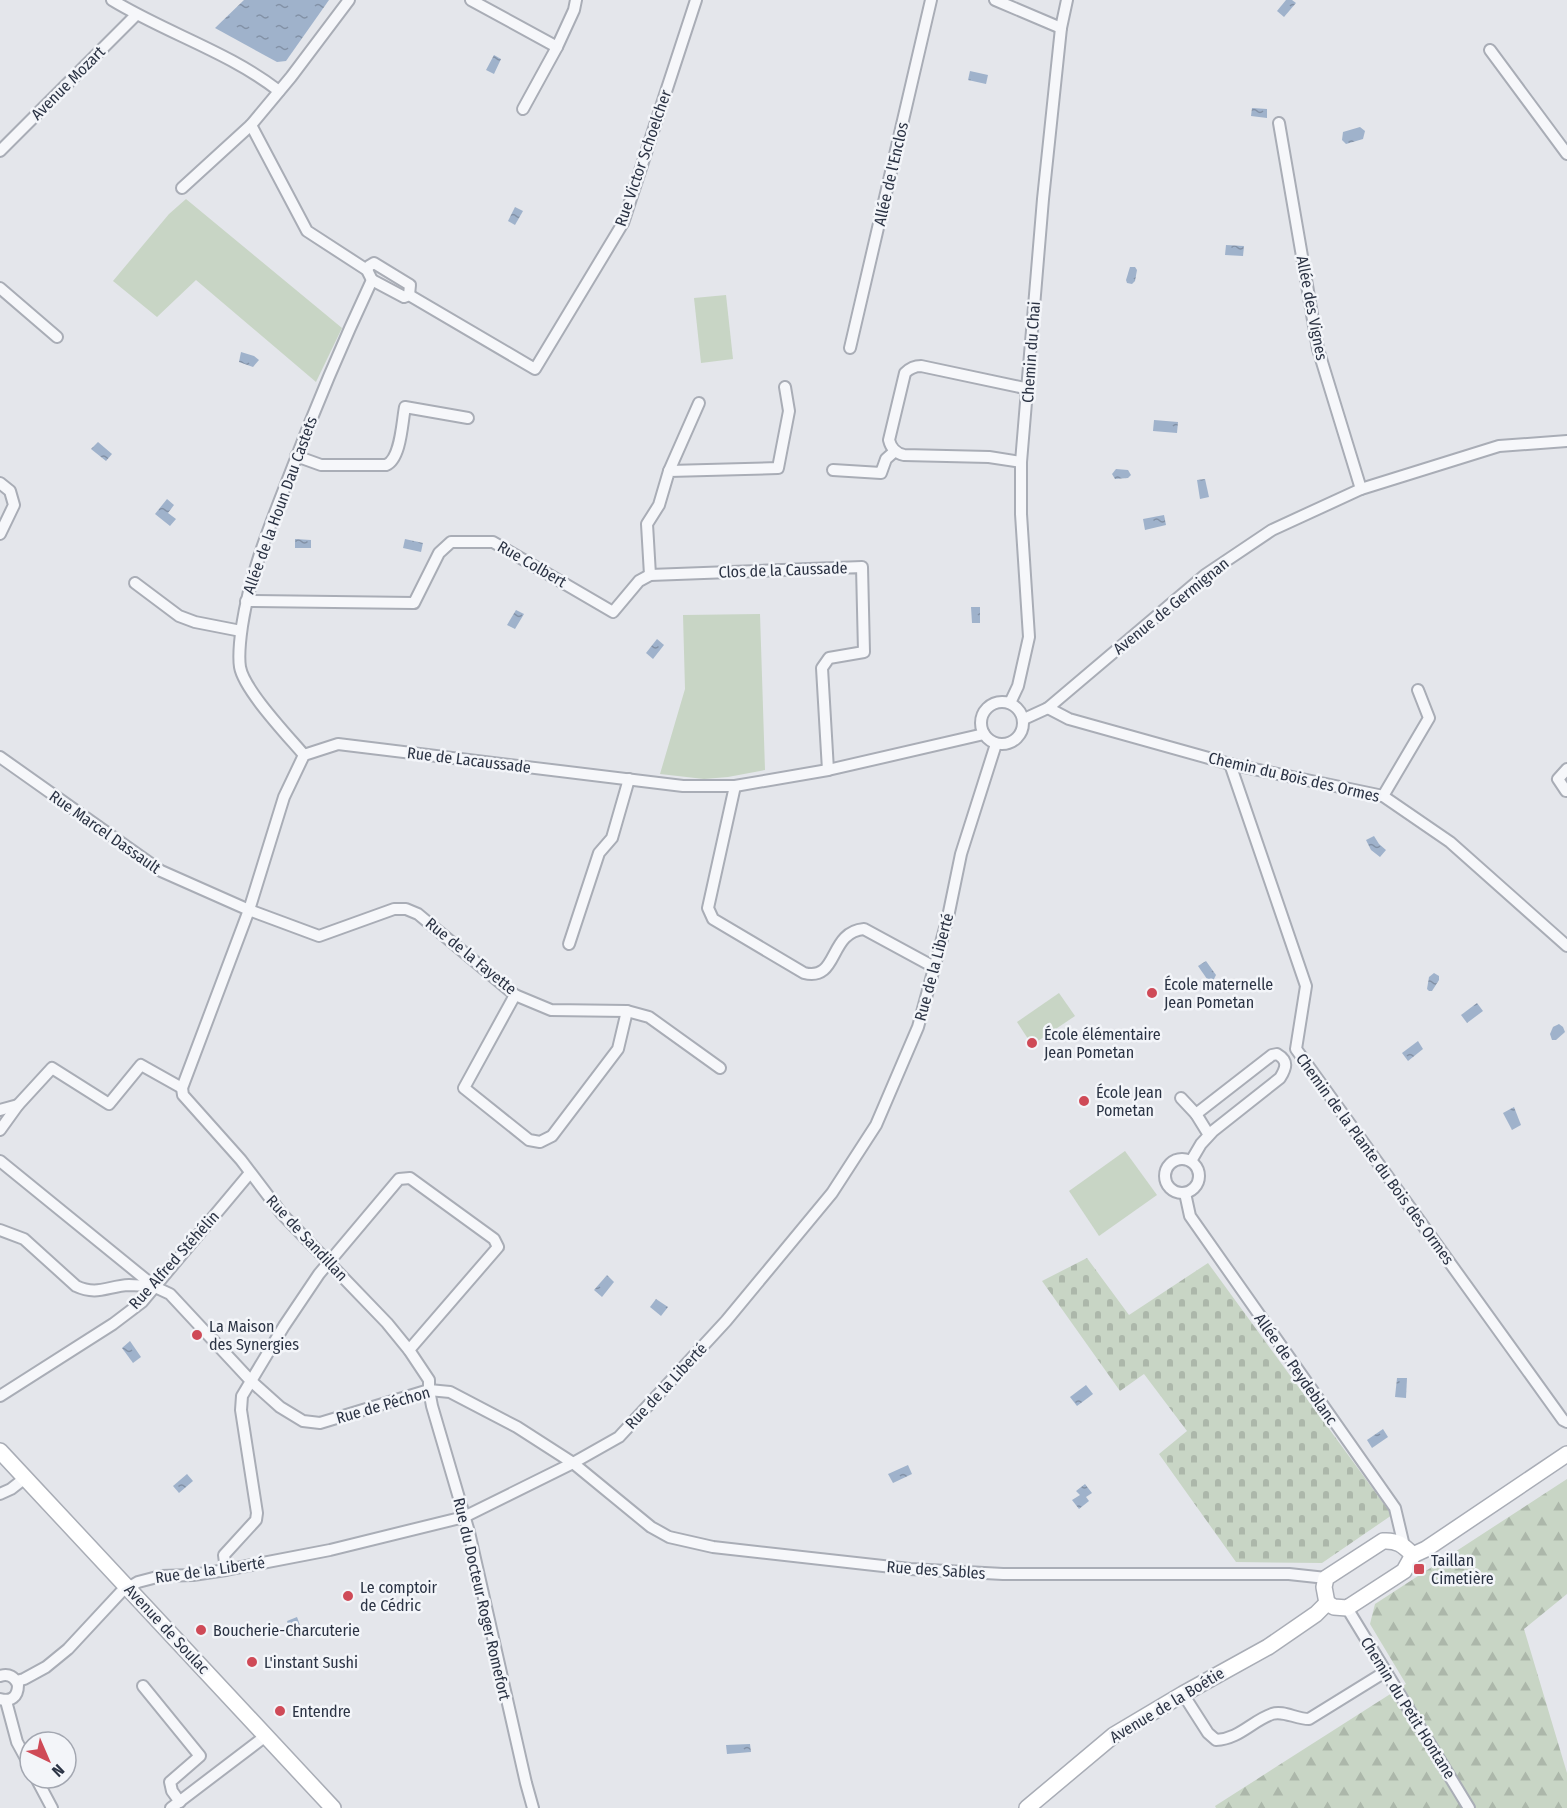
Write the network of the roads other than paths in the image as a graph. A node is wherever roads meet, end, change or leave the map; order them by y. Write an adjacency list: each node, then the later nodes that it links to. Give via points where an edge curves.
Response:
1 (112, 0): 9 (street)
2 (349, 0): 13 (street)
3 (471, 0): 11 (street)
4 (576, 0): 11 (street)
5 (696, 0): 22 (street, Rue Victor Schoelcher, via 623,223 535,369)
6 (931, 0): 24 (street, Allée de l'Enclos)
7 (995, 0): 10 (street)
8 (1067, 0): 10 (street, Chemin du Chai)
9 (136, 15): 13 (street, via 257,74); 17 (street, Avenue Mozart)
10 (1060, 28): 26 (street, Chemin du Chai)
11 (557, 47): 14 (street)
12 (1490, 50): 18 (street)
13 (279, 91): 16 (street)
14 (523, 109)
15 (1279, 123): 36 (street, Allée des Vignes, via 1318,349)
16 (251, 124): 19 (street); 20 (street, via 307,231)
17 (0, 151)
18 (1567, 154)
19 (182, 188)
20 (369, 275): 22 (street, via 404,297); 22 (street, via 369,266 374,263 410,285); 31 (street, Allée de la Houn Dau Castets)
21 (0, 288): 23 (street)
22 (410, 294)
23 (57, 337)
24 (850, 348)
25 (785, 387): 34 (street, via 789,411 778,468)
26 (1029, 389): 30 (street, via 921,366 910,368 889,440); 32 (street, Chemin du Chai)
27 (699, 403): 34 (street)
28 (468, 418): 31 (street, via 405,407 397,453 386,465 321,465)
29 (1567, 441): 36 (street, Avenue de Germignan, via 1499,446)
30 (895, 451): 32 (street, via 903,455 989,457); 33 (street, via 886,459 881,473)
31 (297, 456): 40 (street, Allée de la Houn Dau Castets, via 268,529)
32 (1021, 462): 43 (street, Chemin du Chai, via 1029,637)
33 (833, 470)
34 (669, 471): 38 (street, via 659,505 647,524)
35 (0, 483): 37 (street, via 10,491 14,505)
36 (1361, 489): 44 (street, Avenue de Germignan, via 1272,530 1204,575)
37 (0, 534)
38 (650, 575): 40 (street, Rue Colbert, via 639,581 613,612 493,542 451,542 439,553 414,603); 52 (street, Clos de la Caussade, via 862,567 864,652 829,658 822,668)
39 (135, 583): 41 (street, via 179,616)
40 (246, 601): 41 (street, Allée de la Houn Dau Castets)
41 (241, 631): 48 (street, Allée de la Houn Dau Castets, via 240,669 247,685)
42 (1418, 690): 56 (street, via 1429,718)
43 (1010, 703): 45 (street); 46 (street, via 995,703 986,710 981,718)
44 (1048, 708): 45 (street, Avenue de Germignan); 50 (street, Chemin du Bois des Ormes, via 1069,719)
45 (1024, 719): 47 (street, via 1016,741)
46 (984, 734): 47 (street); 52 (street, Rue de Lacaussade)
47 (996, 744): 60 (street, Rue de la Liberté, via 961,854)
48 (304, 756): 53 (street, Rue de Lacaussade, via 338,744); 57 (street, via 284,797)
49 (0, 758): 57 (street, Rue Marcel Dassault, via 161,872)
50 (1230, 764): 56 (street, Chemin du Bois des Ormes); 82 (street, Chemin de la Plante du Bois des Ormes, via 1306,986 1296,1049)
51 (1567, 769): 55 (street, via 1558,779)
52 (828, 770): 54 (street, Rue de Lacaussade)
53 (629, 779): 54 (street, Rue de Lacaussade, via 683,786); 58 (street, via 612,838 599,853)
54 (735, 786): 60 (street, via 708,908 713,919 804,973 825,969 847,934 864,929)
55 (1566, 791)
56 (1383, 796): 59 (street, Chemin du Bois des Ormes, via 1450,842)
57 (249, 910): 61 (street, Rue de la Fayette, via 319,936 394,909 406,909 418,914); 64 (street)
58 (569, 944)
59 (1567, 946)
60 (934, 967): 85 (street, Rue de la Liberté, via 918,1027 876,1125 832,1193 726,1321 619,1437)
61 (515, 995): 62 (street, Rue de la Fayette, via 551,1010); 62 (street, via 464,1088 529,1140 540,1142 552,1136 618,1049)
62 (627, 1011): 63 (street, Rue de la Fayette, via 649,1017)
63 (720, 1068)
64 (182, 1088): 66 (street, via 141,1065 109,1104 52,1068); 73 (street, Rue de Sandillan, via 183,1095)
65 (1181, 1098): 68 (street)
66 (18, 1105): 67 (street); 69 (street)
67 (0, 1110)
68 (1196, 1114): 70 (street); 70 (street, via 1272,1055 1286,1061 1280,1078)
69 (0, 1130)
70 (1209, 1135): 72 (street)
71 (0, 1161): 77 (street, Rue de Péchon)
72 (1191, 1161): 74 (street, via 1200,1171 1200,1181 1193,1191); 74 (street, via 1179,1159 1168,1164 1165,1174 1171,1190)
73 (250, 1173): 76 (street, Rue de Sandillan); 77 (street, Rue Alfred Stéhélin)
74 (1185, 1193): 89 (street, Allée de Peydeblanc, via 1190,1216 1395,1508)
75 (0, 1230): 77 (street, via 24,1239 85,1291 129,1285)
76 (329, 1263): 78 (street, Rue de Sandillan); 78 (street, via 399,1179 417,1182 494,1239 498,1248); 79 (street)
77 (155, 1287): 79 (street, Rue de Péchon, via 170,1294); 81 (street, Rue Alfred Stéhélin, via 113,1324)
78 (409, 1350): 80 (street, Rue de Sandillan, via 429,1380)
79 (251, 1381): 80 (street, Rue de Péchon, via 292,1416 320,1423); 90 (street, via 242,1396 241,1410 257,1513 256,1520 224,1555)
80 (429, 1390): 85 (street, Rue de Péchon, via 450,1392 517,1427); 88 (street, Rue du Docteur Roger Romefort)
81 (0, 1396)
82 (1567, 1422)
83 (0, 1451): 86 (main road, Avenue de Soulac)
84 (1567, 1454): 89 (main road, via 1426,1549)
85 (573, 1463): 88 (street, Rue de la Liberté); 91 (street, Rue des Sables, via 651,1527 669,1537 713,1547 1003,1574 1289,1574)
86 (25, 1478): 87 (street); 92 (main road, Avenue de Soulac)
87 (0, 1494)
88 (464, 1517): 90 (street, Rue de la Liberté, via 330,1550); 107 (street, Rue du Docteur Roger Romefort)
89 (1408, 1550): 91 (main road, via 1393,1540 1383,1541); 94 (main road, via 1404,1571)
90 (226, 1570): 92 (street, Rue de la Liberté, via 161,1576)
91 (1326, 1578): 93 (main road)
92 (128, 1587): 97 (street, Rue de la Liberté, via 68,1649 46,1667); 101 (main road, Avenue de Soulac)
93 (1322, 1608): 94 (main road); 99 (main road, Avenue de la Boétie, via 1268,1647)
94 (1347, 1608): 95 (street, Chemin du Petit Hontane)
95 (1385, 1672): 99 (street, via 1309,1719 1273,1713 1228,1739 1216,1740 1208,1732); 109 (street, Chemin du Petit Hontane)
96 (0, 1676): 97 (street)
97 (17, 1681): 100 (street, via 17,1694)
98 (142, 1686): 104 (street, via 200,1756 170,1782)
99 (1183, 1694): 108 (main road, Avenue de la Boétie, via 1114,1735)
100 (3, 1700): 102 (street)
101 (267, 1735): 104 (street); 106 (main road, Avenue de Soulac)
102 (18, 1744)
103 (42, 1790): 105 (street)
104 (176, 1805)
105 (52, 1808)
106 (333, 1808)
107 (533, 1808)
108 (1027, 1808)
109 (1470, 1808)

